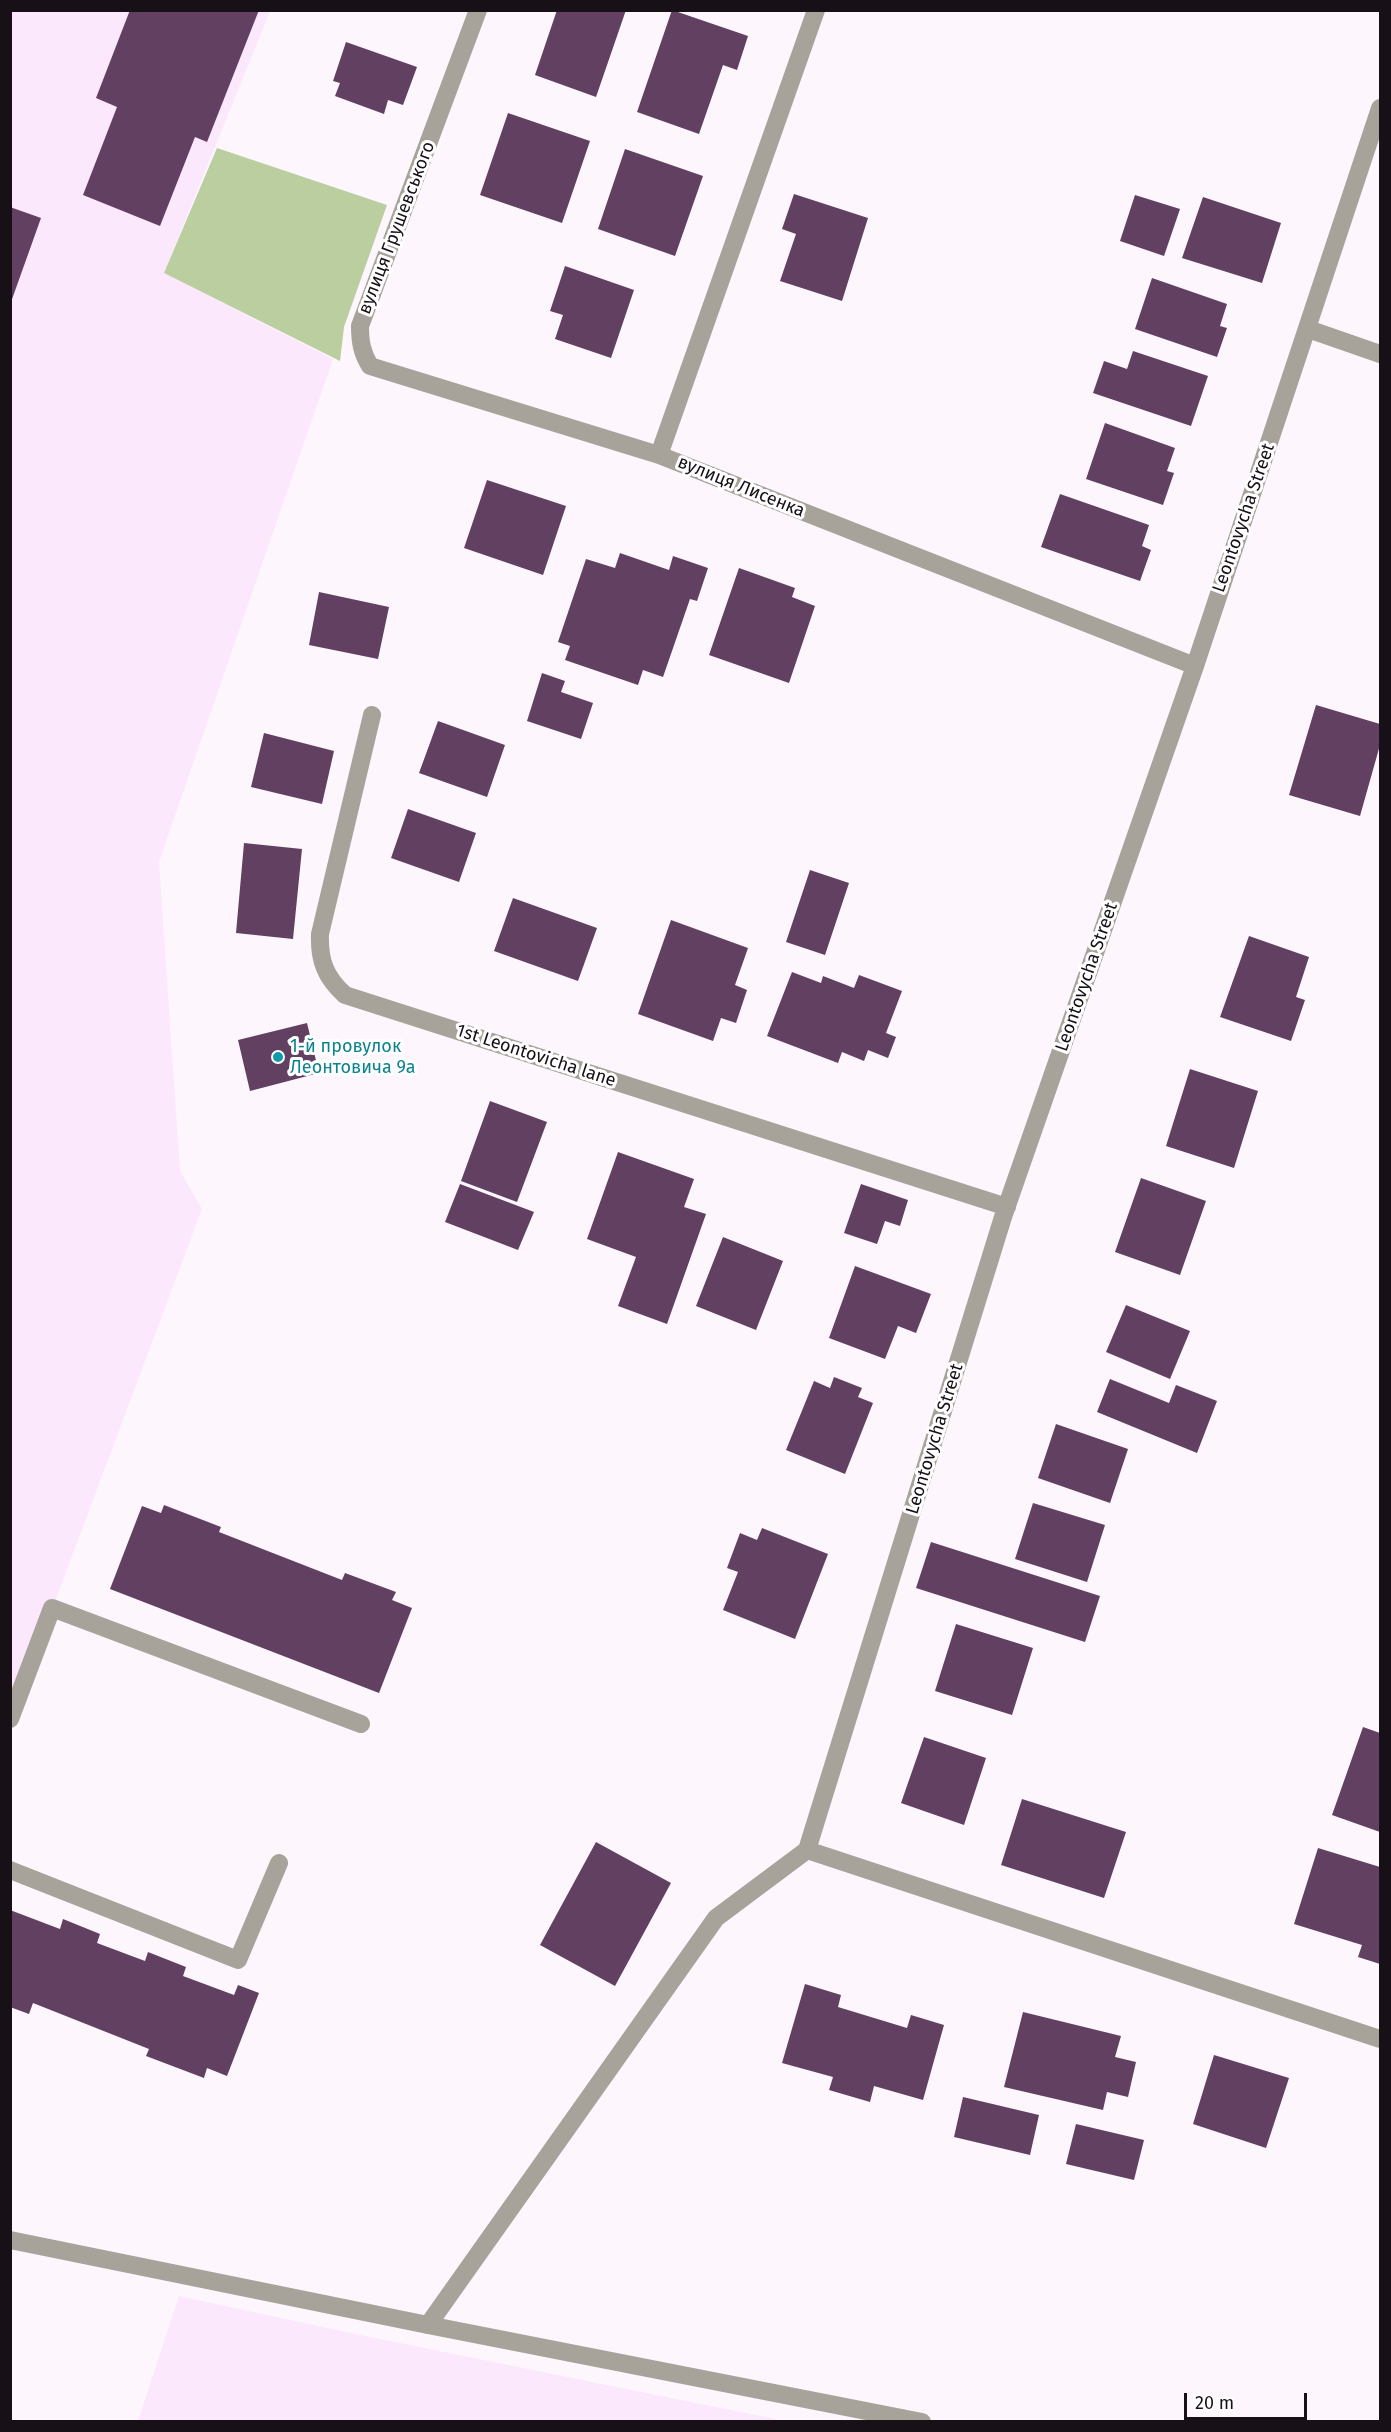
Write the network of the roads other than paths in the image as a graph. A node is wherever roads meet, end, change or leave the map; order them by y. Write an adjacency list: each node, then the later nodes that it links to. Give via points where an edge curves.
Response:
1 (478, 10): 6 (street, вулиця Грушевського, via 360,326 364,356 370,366)
2 (816, 10): 6 (street, вулиця Лисенка)
3 (1380, 108): 4 (street, Leontovycha Street)
4 (1308, 329): 5 (street); 7 (street, Leontovycha Street)
5 (1380, 354)
6 (658, 455): 7 (street, вулиця Лисенка)
7 (1195, 666): 9 (street, Leontovycha Street)
8 (372, 715): 9 (street, 1st Leontovicha lane, via 321,934 324,970 345,995)
9 (1007, 1207): 12 (street, Leontovycha Street)
10 (10, 1719): 11 (street, via 52,1608)
11 (361, 1724)
12 (807, 1850): 15 (street); 17 (street, via 716,1918)
13 (279, 1863): 14 (street, via 238,1960)
14 (10, 1870)
15 (1380, 2039)
16 (10, 2240): 17 (street)
17 (428, 2325): 18 (street)
18 (922, 2421)

